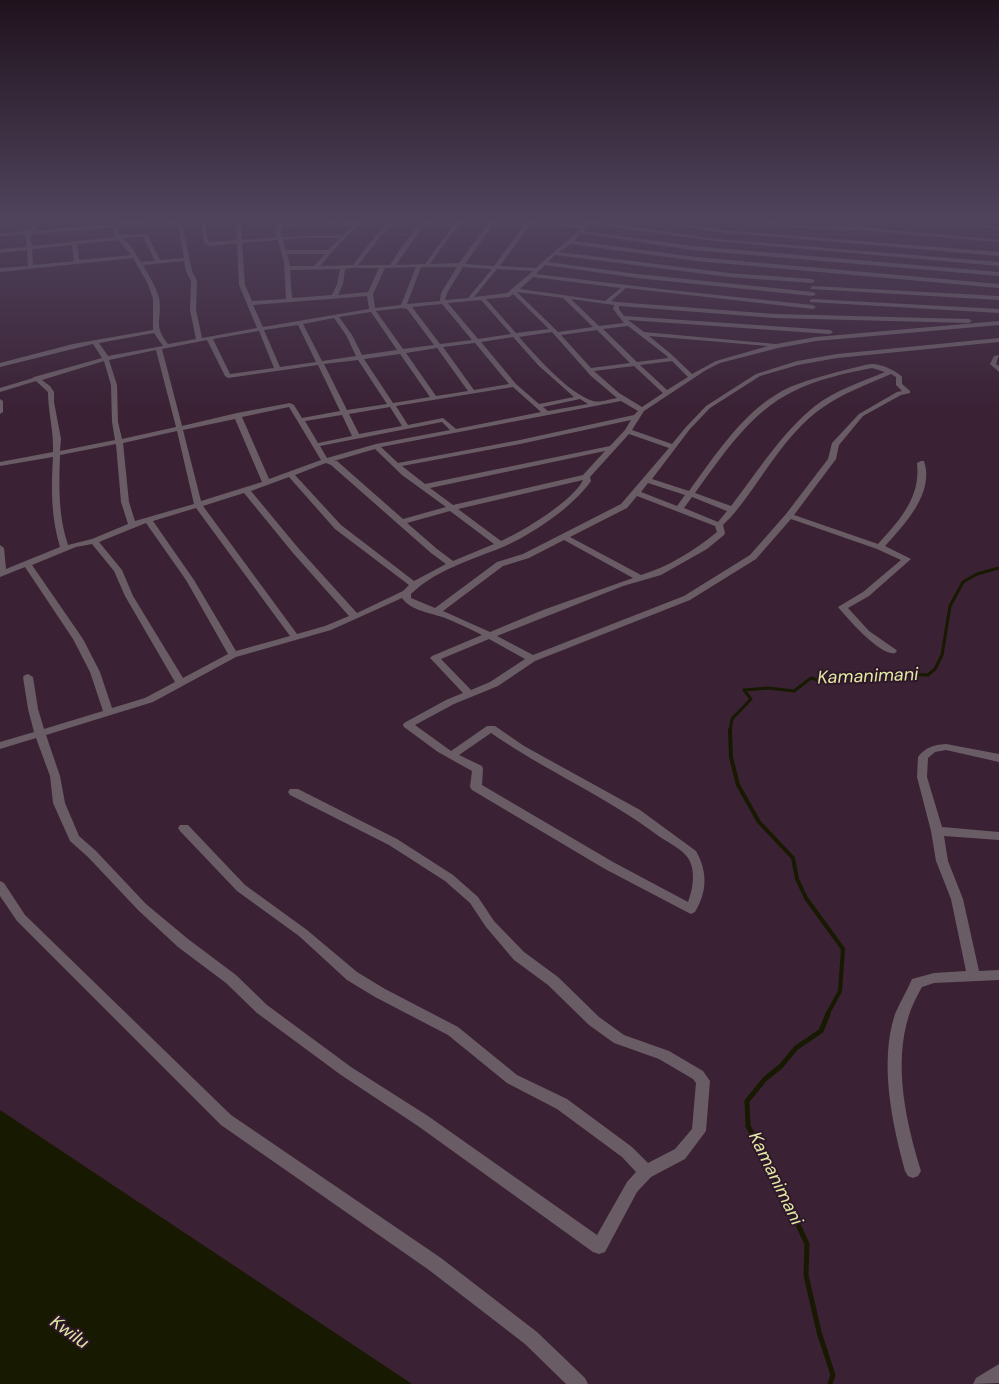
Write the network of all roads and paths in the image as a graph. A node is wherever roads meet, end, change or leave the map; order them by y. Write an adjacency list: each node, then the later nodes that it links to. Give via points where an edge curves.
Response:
1 (812, 281): 26 (street)
2 (148, 282): 48 (street, via 156,298)
3 (194, 282): 54 (street, via 193,310)
4 (242, 282): 33 (street)
5 (287, 282): 29 (street)
6 (340, 282): 23 (street)
7 (376, 282): 22 (street)
8 (412, 282): 35 (street, via 402,305)
9 (450, 282): 32 (street, via 444,290)
10 (483, 282): 30 (street)
11 (524, 282): 21 (street)
12 (593, 282): 20 (street)
13 (632, 282): 20 (street)
14 (685, 282): 18 (street)
15 (725, 282): 18 (street)
16 (944, 282): 17 (street)
17 (949, 282): 19 (street)
18 (723, 286): 26 (street)
19 (999, 286)
20 (627, 287): 25 (street); 31 (street)
21 (515, 291): 24 (street); 28 (street); 49 (street)
22 (370, 294): 23 (street); 36 (street)
23 (335, 295): 29 (street)
24 (564, 296): 31 (street); 47 (street)
25 (709, 296): 26 (street); 37 (street)
26 (813, 298): 27 (street); 38 (street); 40 (street)
27 (999, 298)
28 (483, 299): 30 (street); 51 (street)
29 (289, 300): 33 (street)
30 (471, 300): 32 (street)
31 (606, 302): 34 (street)
32 (444, 303): 35 (street); 56 (street)
33 (251, 304): 46 (street)
34 (617, 304): 37 (street); 41 (street, via 616,309)
35 (410, 307): 36 (street); 58 (street)
36 (372, 310): 39 (street); 61 (street)
37 (701, 310): 40 (street)
38 (999, 311)
39 (336, 317): 42 (street); 63 (street)
40 (814, 317): 45 (street, via 985,321); 52 (street)
41 (622, 318): 44 (street); 52 (street)
42 (300, 323): 46 (street); 66 (street)
43 (999, 323): 45 (street)
44 (629, 324): 47 (street); 50 (street)
45 (988, 324): 52 (street, via 881,334)
46 (261, 329): 53 (street); 69 (street)
47 (596, 329): 49 (street); 67 (street)
48 (156, 331): 57 (street); 60 (street)
49 (555, 332): 51 (street); 70 (street)
50 (642, 334): 59 (street); 65 (street)
51 (513, 335): 56 (street); 80 (street, via 540,366 576,396)
52 (819, 335): 59 (street)
53 (209, 338): 54 (street); 69 (street, via 228,376)
54 (199, 340): 60 (street)
55 (999, 340): 101 (street, via 837,356 772,369 708,407)
56 (477, 341): 58 (street); 75 (street)
57 (95, 342): 64 (street); 68 (street)
58 (438, 346): 61 (street); 77 (street)
59 (777, 346): 74 (street, via 718,362)
60 (163, 348): 64 (street); 94 (street)
61 (400, 352): 63 (street); 79 (street)
62 (999, 357): 71 (street, via 993,364)
63 (360, 358): 66 (street); 84 (street)
64 (105, 359): 73 (street); 98 (street, via 114,385)
65 (673, 359): 67 (street); 74 (street)
66 (320, 363): 69 (street); 88 (street)
67 (633, 364): 70 (street); 78 (street)
68 (0, 365)
69 (278, 368)
70 (590, 370): 81 (street)
71 (999, 370)
72 (892, 371): 115 (street, via 872,366 846,371 775,398 727,444); 119 (street, via 818,408 781,443); 120 (street, via 899,377 899,385 908,392 899,393 861,415 835,444 832,459)
73 (36, 378): 76 (street); 103 (street, via 51,392)
74 (692, 378): 78 (street)
75 (514, 385): 77 (street); 85 (street)
76 (0, 390)
77 (472, 391): 79 (street)
78 (667, 394): 86 (street)
79 (434, 397): 84 (street)
80 (583, 397): 83 (street); 85 (street)
81 (622, 399): 83 (street); 86 (street)
82 (0, 401): 87 (street)
83 (594, 404): 89 (street)
84 (391, 405): 88 (street); 93 (street)
85 (537, 406): 89 (street)
86 (642, 410): 91 (street)
87 (0, 412)
88 (344, 412): 92 (street); 97 (street)
89 (547, 414): 95 (street)
90 (237, 415): 92 (street, via 290,405); 94 (street); 111 (street)
91 (636, 417): 96 (street); 107 (street)
92 (301, 420): 99 (street)
93 (406, 427): 95 (street, via 443,420); 97 (street)
94 (179, 428): 98 (street); 116 (street)
95 (455, 431): 100 (street)
96 (628, 431): 101 (street); 102 (street)
97 (357, 438): 99 (street)
98 (119, 441): 103 (street); 124 (street, via 125,502)
99 (316, 445): 104 (street)
100 (376, 446): 104 (street); 107 (street)
101 (673, 447): 110 (street)
102 (611, 448): 109 (street); 112 (street)
103 (56, 454): 106 (street); 130 (street, via 56,508)
104 (325, 460): 108 (street); 122 (street, via 334,463)
105 (921, 463): 128 (street, via 924,473 918,494 904,520)
106 (0, 464)
107 (397, 465): 112 (street)
108 (290, 474): 111 (street); 135 (street, via 338,528)
109 (586, 477): 117 (street); 127 (street, via 580,491 556,511)
110 (646, 480): 114 (street); 115 (street)
111 (266, 482): 113 (street)
112 (424, 487): 117 (street)
113 (246, 490): 116 (street); 138 (street)
114 (635, 492): 118 (street); 125 (street, via 624,506)
115 (692, 494): 118 (street); 119 (street)
116 (198, 505): 121 (street); 140 (street)
117 (452, 508): 122 (street); 127 (street)
118 (679, 508): 123 (street)
119 (733, 510): 123 (street)
120 (789, 516): 128 (street); 143 (street, via 754,556 687,598)
121 (149, 522): 124 (street); 142 (street, via 190,580)
122 (402, 522): 132 (street)
123 (719, 525): 134 (street, via 721,533 704,547 658,573)
124 (132, 526): 126 (street)
125 (565, 537): 134 (street); 137 (street, via 526,556 500,564)
126 (94, 541): 130 (street); 145 (street, via 118,570 129,596)
127 (500, 545): 132 (street)
128 (880, 547): 141 (street, via 907,559 866,594 842,607 866,633)
129 (0, 548): 133 (street)
130 (65, 549): 131 (street)
131 (27, 564): 133 (street); 147 (street, via 78,639 95,672)
132 (452, 564): 135 (street)
133 (1, 573)
134 (640, 578): 139 (street, via 546,612)
135 (414, 586): 136 (street)
136 (406, 593): 137 (street, via 412,603); 138 (street)
137 (437, 611): 139 (street)
138 (355, 617): 140 (street)
139 (492, 636): 143 (street); 146 (street, via 435,658)
140 (295, 637): 142 (street)
141 (892, 651)
142 (233, 655): 145 (street)
143 (532, 659): 146 (street, via 494,684)
144 (28, 677): 148 (street)
145 (181, 683): 147 (street, via 149,700)
146 (470, 694): 150 (street, via 408,725)
147 (109, 713): 148 (street)
148 (40, 734): 149 (street); 160 (street, via 55,776 59,803 74,838 142,908 232,979 262,1009 346,1071 423,1121 599,1246 632,1188)
149 (0, 746)
150 (452, 756): 150 (street, via 478,770 476,787 663,896 691,909 700,884 692,854 636,813 520,748 491,728)
151 (999, 758): 154 (street, via 946,747 932,749 923,757 922,777)
152 (294, 792): 160 (street, via 393,842 449,878 474,900 490,924 519,956 553,981 594,1022 619,1039 664,1055 698,1074 703,1081 699,1131 680,1154)
153 (184, 828): 160 (street, via 241,888 303,933 352,976 453,1031 512,1079 562,1104 620,1147)
154 (937, 831): 155 (street); 157 (street, via 942,861 957,900)
155 (999, 836)
156 (0, 886): 162 (street, via 21,918 226,1120 435,1264 531,1338)
157 (974, 976): 158 (street); 159 (street, via 934,978 918,983 902,1016 895,1088)
158 (999, 976)
159 (913, 1171)
160 (646, 1172)
161 (999, 1373): 163 (street)
162 (579, 1384)
163 (982, 1384)

